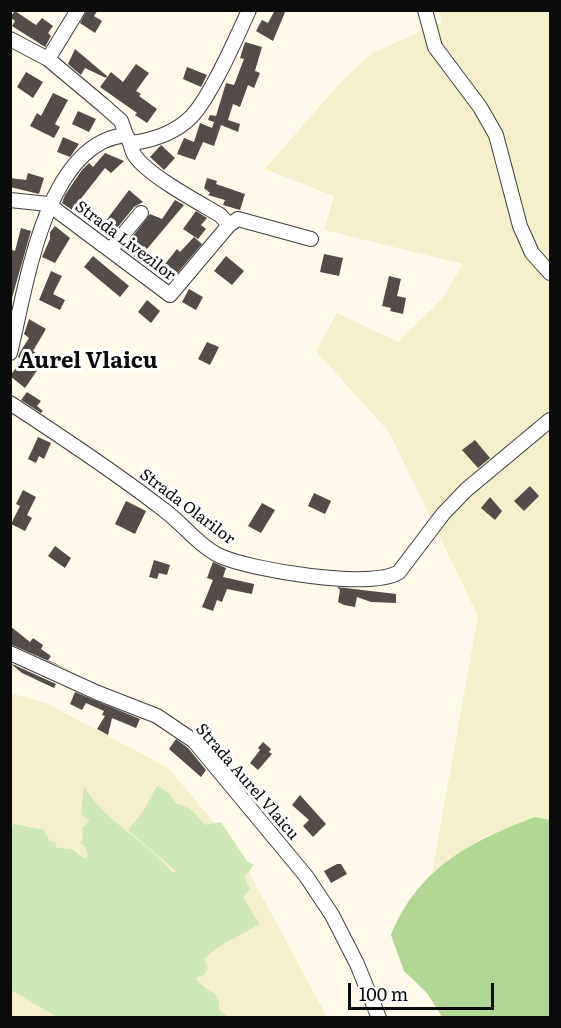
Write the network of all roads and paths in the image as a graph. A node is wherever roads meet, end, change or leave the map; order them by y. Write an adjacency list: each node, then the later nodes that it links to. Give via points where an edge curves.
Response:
1 (78, 10): 5 (street)
2 (249, 10): 6 (street, via 191,117 153,140)
3 (425, 10): 13 (street, via 435,47 496,135 520,226 532,253)
4 (10, 39): 5 (street)
5 (48, 59): 6 (street, via 121,121)
6 (129, 139): 8 (street, via 117,136 80,158); 10 (street, via 134,155 220,215)
7 (10, 200): 8 (street, Strada Livezilor)
8 (48, 204): 12 (street, Strada Livezilor); 14 (street)
9 (141, 213): 12 (street)
10 (228, 226): 11 (street, via 238,219); 12 (street, Strada Livezilor, via 170,295)
11 (311, 239)
12 (111, 249)
13 (550, 273)
14 (10, 353)
15 (10, 403): 16 (street, Strada Olarilor, via 135,488 219,555 259,567 340,579 390,578 399,572 466,490)
16 (550, 420)
17 (10, 653): 18 (street, Strada Aurel Vlaicu, via 157,716 194,741 306,876 332,915)
18 (379, 1017)

